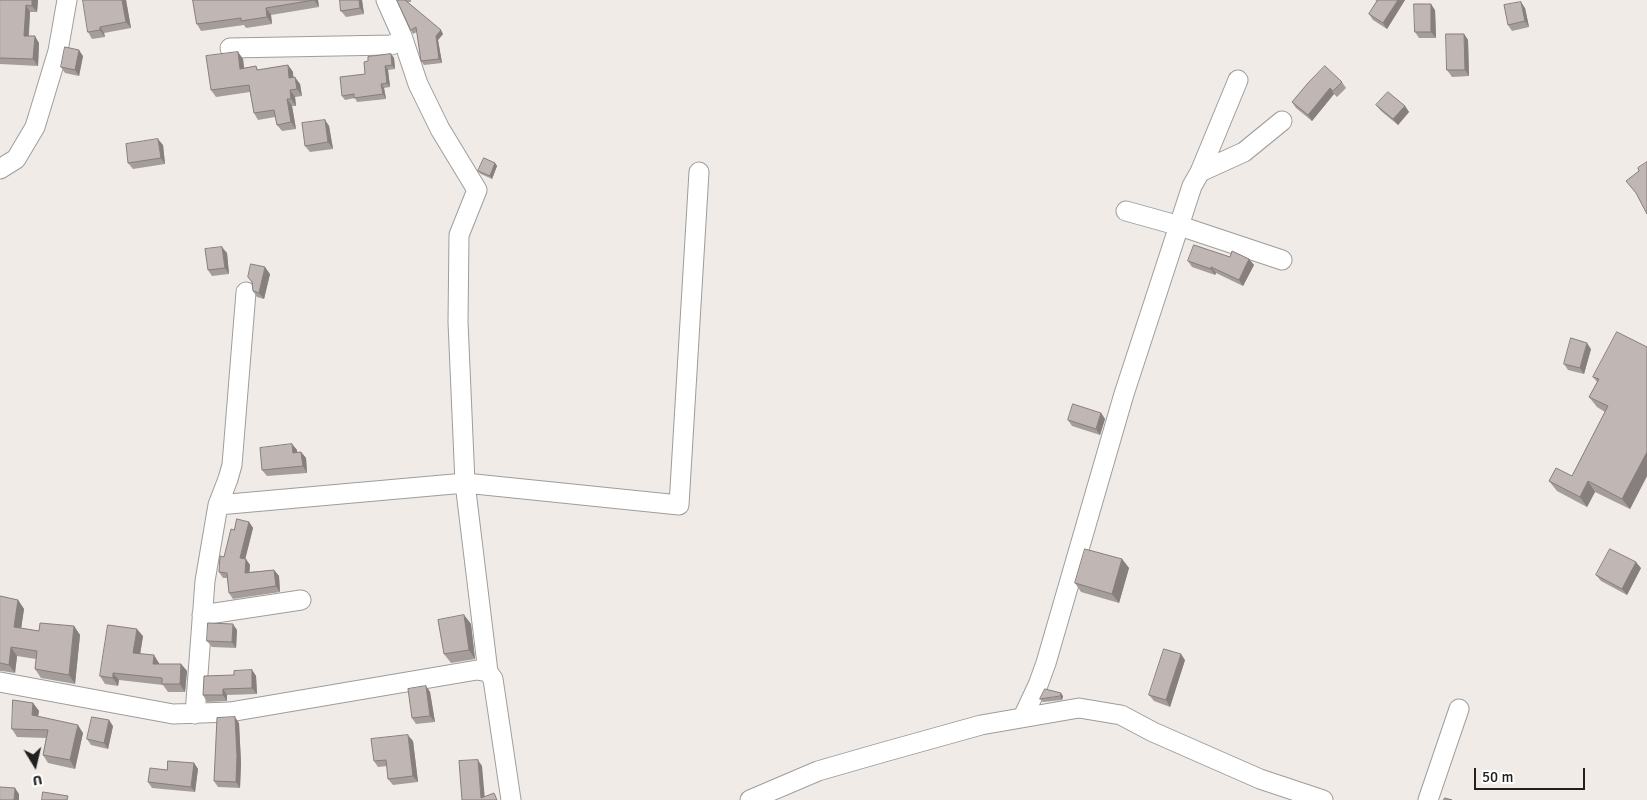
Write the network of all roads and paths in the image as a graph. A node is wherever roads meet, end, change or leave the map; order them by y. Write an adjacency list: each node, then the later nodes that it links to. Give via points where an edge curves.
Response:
1 (67, 0): 7 (street, via 58,51 35,127 16,159)
2 (386, 0): 3 (street)
3 (402, 36): 4 (street, via 399,42 391,44); 14 (street, via 418,84 477,190 459,236 458,322)
4 (230, 48)
5 (1238, 80): 9 (street)
6 (1282, 121): 9 (street, via 1244,152)
7 (0, 169)
8 (699, 172): 14 (street, via 679,505)
9 (1200, 172): 11 (street, via 1192,186)
10 (1126, 211): 11 (street)
11 (1180, 226): 12 (street); 22 (street, via 1124,394 1046,663)
12 (1282, 260)
13 (246, 292): 15 (street, via 232,465)
14 (465, 483): 15 (street); 18 (street)
15 (218, 505): 17 (street, via 204,581)
16 (301, 600): 17 (street)
17 (202, 615): 21 (street)
18 (488, 672): 21 (street, via 477,670 249,709); 23 (street, via 493,679)
19 (0, 682): 21 (street, via 173,714)
20 (1459, 709): 26 (street)
21 (195, 714)
22 (1023, 717): 24 (street, via 981,725 818,771); 25 (street, via 1079,708 1121,715 1260,779)
23 (512, 800)
24 (750, 800)
25 (1323, 800)
26 (1428, 800)

